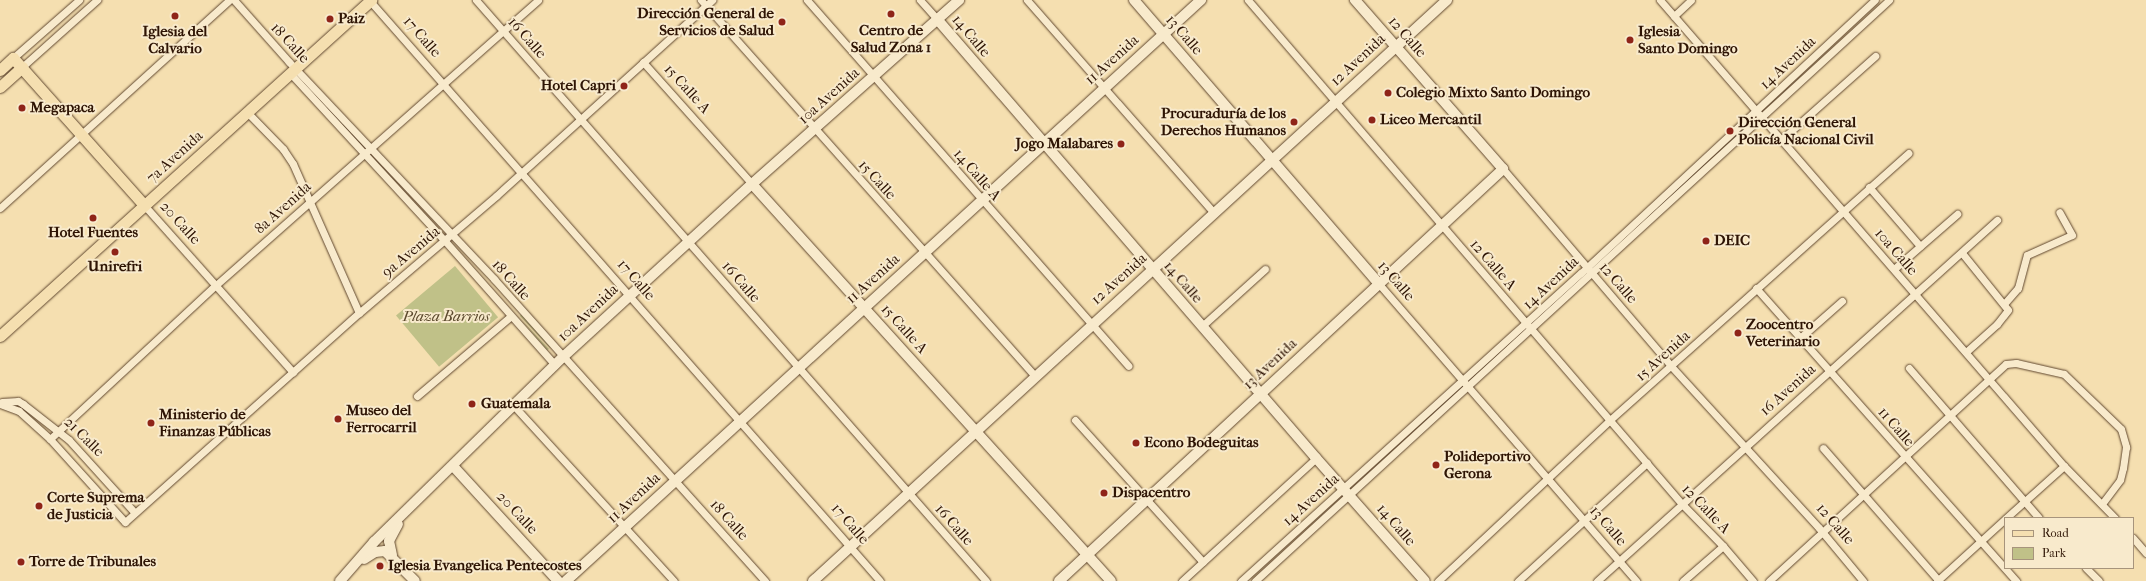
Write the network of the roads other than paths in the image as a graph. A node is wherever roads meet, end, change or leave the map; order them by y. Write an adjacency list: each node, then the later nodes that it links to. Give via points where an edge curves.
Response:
1 (79, 0): 28 (street)
2 (97, 0): 30 (street)
3 (229, 0): 32 (street, 18 Calle); 43 (street)
4 (370, 0): 32 (main road, 7a Avenida); 34 (street, 17 Calle)
5 (476, 0): 24 (street, 16 Calle)
6 (538, 0): 24 (street, 8a Avenida)
7 (712, 0): 21 (street, 9a Avenida)
8 (807, 0): 33 (street, 14 Calle A)
9 (920, 0): 23 (street, 14 Calle)
10 (959, 0): 23 (street, 10a Avenida)
11 (1027, 0): 36 (street)
12 (1134, 0): 25 (street, 13 Calle)
13 (1201, 0): 25 (street, 11 Avenida)
14 (1248, 0): 37 (street, 12 Calle A)
15 (1355, 0): 26 (street, 12 Calle)
16 (1447, 0): 26 (street, 12 Avenida)
17 (1660, 0): 22 (street, 10a Calle)
18 (1691, 0): 22 (street)
19 (1875, 0): 38 (street, 14 Avenida)
20 (1889, 0): 40 (street, 14 Avenida)
21 (703, 3): 29 (street, 9a Avenida); 42 (street, 15 Calle)
22 (1674, 16): 38 (street, 10a Calle)
23 (938, 19): 33 (street, 10a Avenida); 45 (street, 14 Calle)
24 (504, 32): 34 (street, 8a Avenida); 41 (street, 16 Calle)
25 (1163, 34): 36 (street, 11 Avenida); 49 (street, 13 Calle)
26 (1396, 46): 37 (street, 12 Avenida); 50 (street, 12 Calle)
27 (1875, 56): 44 (street)
28 (13, 58): 30 (main road, 20 Calle); 31 (main road)
29 (643, 62): 41 (street, 9a Avenida); 52 (street, 15 Calle A)
30 (22, 68): 35 (main road); 43 (main road, 20 Calle)
31 (0, 70)
32 (293, 71): 39 (main road, 7a Avenida); 46 (street, 18 Calle); 48 (street, 18 Calle)
33 (874, 75): 42 (street, 10a Avenida); 54 (street, 14 Calle A)
34 (443, 83): 46 (street, 8a Avenida); 51 (street, 17 Calle)
35 (0, 87)
36 (1104, 88): 45 (street, 11 Avenida); 60 (street)
37 (1335, 102): 49 (street, 12 Avenida); 63 (street, 12 Calle A)
38 (1757, 110): 40 (street, 10a Calle); 73 (street, 14 Avenida)
39 (247, 112): 55 (street, via 283,149); 56 (main road, 7a Avenida)
40 (1762, 116): 44 (street, 10a Calle); 73 (street, 14 Avenida)
41 (580, 119): 51 (street, 9a Avenida); 66 (street, 16 Calle)
42 (814, 129): 52 (street, 10a Avenida); 68 (street, 15 Calle)
43 (81, 134): 56 (main road, 20 Calle); 57 (street)
44 (1782, 139): 58 (street, 10a Calle)
45 (1043, 144): 54 (street, 11 Avenida); 70 (street, 14 Calle)
46 (370, 147): 48 (street, 8a Avenida); 64 (street, 18 Calle)
47 (1908, 153): 53 (street, 15 Avenida)
48 (363, 154): 55 (street, 8a Avenida); 65 (street, 18 Calle)
49 (1273, 159): 60 (street, 12 Avenida); 74 (street, 13 Calle)
50 (1502, 169): 63 (street, 13 Avenida); 73 (street, 12 Calle)
51 (522, 173): 64 (street, 9a Avenida); 78 (street, 17 Calle)
52 (752, 184): 66 (street, 10a Avenida); 81 (street, 15 Calle A)
53 (1869, 187): 58 (street, 15 Avenida); 67 (street)
54 (982, 200): 68 (street, 11 Avenida); 84 (street, 14 Calle A)
55 (309, 202): 75 (street, 8a Avenida); 82 (street)
56 (144, 205): 75 (street, 20 Calle); 87 (main road, 7a Avenida)
57 (0, 208)
58 (1844, 210): 72 (street, 10a Calle); 76 (street, 15 Avenida)
59 (2059, 212): 80 (street, via 2072,235 2027,255 2018,288)
60 (1214, 213): 70 (street, 12 Avenida)
61 (1957, 214): 67 (street)
62 (1997, 220): 69 (street, 16 Avenida)
63 (1441, 226): 74 (street, 13 Avenida); 86 (street, 12 Calle A)
64 (452, 235): 65 (street, 9a Avenida); 90 (street, 18 Calle)
65 (445, 241): 82 (street, 9a Avenida); 83 (street, 18 Calle)
66 (688, 242): 78 (street, 10a Avenida); 94 (street, 16 Calle)
67 (1920, 246): 72 (street)
68 (925, 252): 81 (street, 11 Avenida); 98 (street, 15 Calle)
69 (1962, 253): 77 (street, 16 Avenida); 80 (street)
70 (1152, 269): 84 (street, 12 Avenida); 85 (street, 14 Calle)
71 (1265, 269): 85 (street)
72 (1894, 269): 77 (street, 10a Calle)
73 (1588, 271): 86 (street, 14 Avenida); 93 (street, 12 Calle)
74 (1379, 284): 100 (street, 13 Calle); 101 (street, 13 Avenida)
75 (216, 285): 97 (street, 20 Calle); 109 (street, 8a Avenida)
76 (1756, 288): 88 (street, 11 Calle); 93 (street, 15 Avenida)
77 (1916, 294): 89 (street, 10a Calle); 96 (street, 16 Avenida)
78 (630, 296): 90 (street, 10a Avenida); 108 (street, 17 Calle)
79 (1842, 301): 88 (street)
80 (2006, 307): 89 (street, via 1997,324)
81 (864, 308): 94 (street, 11 Avenida); 110 (street, 15 Calle A)
82 (359, 313): 97 (street, 9a Avenida)
83 (511, 316): 91 (street, 18 Calle); 102 (street)
84 (1091, 325): 92 (street, 14 Calle A); 98 (street, 12 Avenida)
85 (1202, 326): 101 (street, 14 Calle)
86 (1528, 326): 100 (street, 14 Avenida); 107 (street, 12 Calle A)
87 (0, 336)
88 (1800, 338): 96 (street, 11 Calle)
89 (1966, 352): 99 (street, 10a Calle)
90 (563, 357): 91 (street, 10a Avenida); 120 (street, 18 Calle)
91 (555, 365): 104 (street, 10a Avenida)
92 (1129, 366)
93 (1671, 366): 107 (street, 15 Avenida); 112 (street, 12 Calle)
94 (798, 367): 108 (street, 11 Avenida); 122 (street, 16 Calle)
95 (1909, 368): 105 (street)
96 (1829, 371): 112 (street, 16 Avenida); 115 (street, 11 Calle)
97 (293, 372): 128 (street, 9a Avenida)
98 (1035, 376): 110 (street, 12 Avenida)
99 (1989, 379): 105 (street); 118 (street, 10a Calle); 127 (street, via 2006,364 2023,364 2054,371 2070,379 2121,429 2126,447 2120,480)
100 (1465, 384): 119 (street, 13 Calle); 121 (street, 14 Avenida)
101 (1260, 394): 114 (street, 14 Calle); 124 (street, 13 Avenida)
102 (417, 396)
103 (0, 403): 109 (street, 21 Calle, via 18,401); 111 (street, 21 Calle, via 19,411)
104 (514, 406): 117 (street, 10a Avenida); 136 (street)
105 (1949, 415): 115 (street); 125 (street)
106 (1075, 420): 124 (street)
107 (1611, 420): 116 (street, 12 Calle A); 119 (street, 15 Avenida)
108 (740, 421): 120 (street, 11 Avenida); 141 (street, 17 Calle)
109 (57, 431): 111 (street, 8a Avenida); 128 (street, 21 Calle, via 69,440)
110 (976, 431): 122 (street, 12 Avenida); 144 (street, 15 Calle A)
111 (50, 439): 135 (street, 21 Calle)
112 (1745, 446): 126 (street, 16 Avenida); 137 (street, 12 Calle)
113 (1823, 448): 123 (street)
114 (1316, 458): 121 (street, 14 Calle); 146 (street, 14 Avenida)
115 (1906, 458): 123 (street); 139 (street, 11 Calle)
116 (1646, 463): 126 (street, 12 Calle A); 133 (street)
117 (453, 466): 129 (street, 10a Avenida); 153 (street, 20 Calle)
118 (2064, 466): 125 (street); 127 (street, 10a Calle)
119 (1547, 479): 133 (street, 13 Calle); 166 (street, 15 Avenida)
120 (675, 480): 136 (street, 11 Avenida); 156 (street, 18 Calle)
121 (1346, 491): 163 (street, 14 Avenida); 164 (street, 14 Avenida); 165 (street, 14 Calle)
122 (909, 493): 141 (street, 12 Avenida); 159 (street, 16 Calle)
123 (1863, 496): 137 (street); 174 (street)
124 (1146, 500): 144 (street, 13 Avenida); 146 (street)
125 (2024, 502): 130 (street); 131 (street)
126 (1682, 504): 140 (street, 12 Calle A); 145 (street, 16 Avenida)
127 (2102, 504): 132 (street, 10a Calle)
128 (135, 513): 135 (street, 9a Avenida)
129 (404, 516): 143 (street, via 389,541); 150 (street, 10a Avenida, via 374,542)
130 (2008, 517)
131 (2038, 517)
132 (2114, 517)
133 (1583, 520): 145 (street, 13 Calle); 167 (street)
134 (2004, 521): 139 (street)
135 (125, 522)
136 (625, 526): 154 (street, 11 Avenida); 155 (street)
137 (1823, 533): 172 (street); 173 (street, 12 Calle)
138 (2134, 539): 142 (street)
139 (1980, 542): 147 (street, 11 Calle); 174 (street)
140 (1723, 546): 170 (street); 171 (street, 12 Calle A)
141 (849, 547): 157 (street, 12 Avenida); 158 (street, 17 Calle)
142 (2145, 549)
143 (392, 555): 151 (street, via 381,550 370,554); 152 (street)
144 (1087, 555): 160 (street, 13 Avenida); 161 (street, 15 Calle A)
145 (1619, 561): 168 (street, 16 Avenida); 169 (street, 13 Calle)
146 (1202, 562): 162 (street, 14 Avenida)
147 (2004, 568)
148 (2005, 569): 175 (street, 11 Calle)
149 (2087, 569): 176 (street)
150 (340, 581)
151 (346, 581)
152 (415, 581)
153 (558, 581)
154 (566, 581)
155 (674, 581)
156 (766, 581)
157 (813, 581)
158 (880, 581)
159 (986, 581)
160 (1059, 581)
161 (1111, 581)
162 (1182, 581)
163 (1241, 581)
164 (1254, 581)
165 (1425, 581)
166 (1438, 581)
167 (1518, 581)
168 (1597, 581)
169 (1636, 581)
170 (1683, 581)
171 (1753, 581)
172 (1769, 581)
173 (1863, 581)
174 (1938, 581)
175 (2016, 581)
176 (2098, 581)

